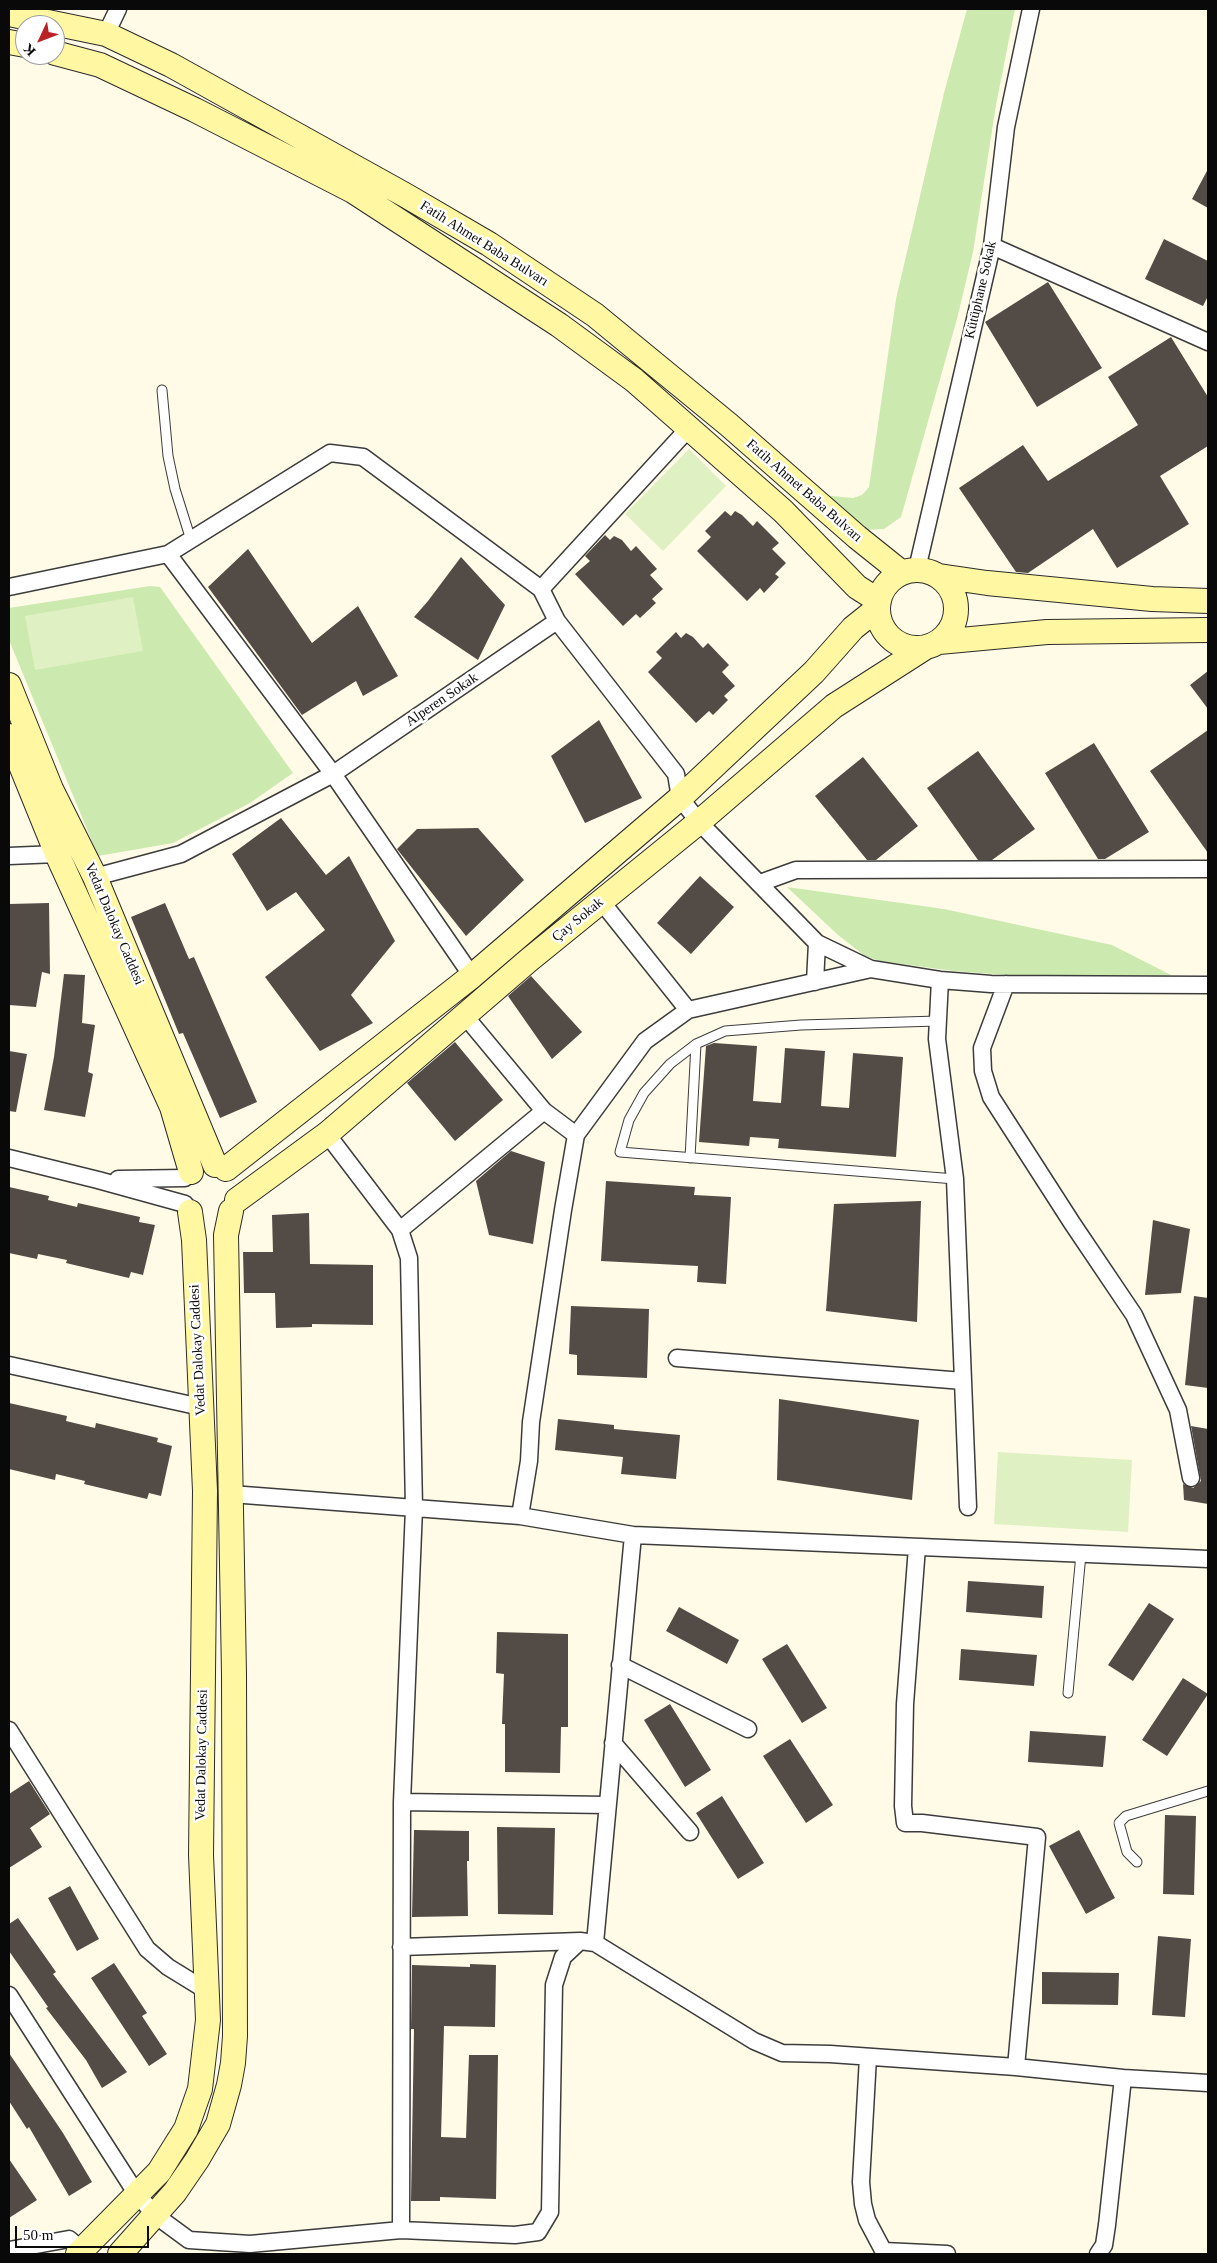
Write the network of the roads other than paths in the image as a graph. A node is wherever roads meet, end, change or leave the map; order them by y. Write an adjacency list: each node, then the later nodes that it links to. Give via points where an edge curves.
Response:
1 (118, 9): 4 (street)
2 (1031, 9): 6 (street, Kütüphane Sokak, via 1006,127)
3 (9, 14): 4 (main road, Fatih Ahmet Baba Bulvarı)
4 (106, 34): 12 (main road, Fatih Ahmet Baba Bulvarı, via 171,65 489,244 595,316 729,425 857,537)
5 (65, 56): 9 (main road, Fatih Ahmet Baba Bulvarı, via 100,65 353,190 559,325 634,380)
6 (992, 246): 7 (street); 12 (street, Kütüphane Sokak)
7 (1208, 342)
8 (162, 390): 10 (lane, via 168,456)
9 (688, 429): 14 (street); 16 (main road, Fatih Ahmet Baba Bulvarı, via 783,511)
10 (191, 540): 11 (street); 14 (street, via 330,453 363,457)
11 (168, 554): 13 (street); 22 (street)
12 (919, 573): 15 (main road, via 1152,599); 16 (main road, via 891,579 883,589); 19 (main road, via 948,585 954,596 956,609 951,627)
13 (9, 586)
14 (541, 589): 17 (street)
15 (1208, 601)
16 (878, 605): 19 (main road, via 884,630 892,639 908,646); 23 (main road, Çay Sokak, via 814,672)
17 (557, 621): 22 (street, Alperen Sokak); 23 (street, via 676,774)
18 (1208, 630): 19 (main road, via 1047,632)
19 (932, 644): 24 (main road, Çay Sokak, via 834,706)
20 (9, 685): 28 (main road, Vedat Dalokay Caddesi, via 51,788)
21 (9, 736): 25 (main road, Vedat Dalokay Caddesi)
22 (333, 774): 28 (street, Alperen Sokak, via 181,854); 33 (street)
23 (680, 798): 24 (street); 33 (main road, Çay Sokak)
24 (699, 822): 29 (street); 30 (main road, Çay Sokak)
25 (57, 854): 26 (street); 48 (main road, Vedat Dalokay Caddesi, via 172,1107)
26 (9, 856)
27 (1208, 869): 29 (street, via 796,870)
28 (95, 877): 47 (main road, Vedat Dalokay Caddesi)
29 (760, 883): 31 (street)
30 (602, 901): 38 (street); 39 (main road, Çay Sokak)
31 (817, 942): 32 (street); 35 (street)
32 (871, 969): 34 (street); 35 (street)
33 (472, 976): 47 (main road, Çay Sokak)
34 (940, 980): 36 (street); 40 (street)
35 (815, 982): 38 (street)
36 (1006, 984): 37 (street); 58 (street, via 982,1048 983,1072 991,1097 1134,1315 1178,1410)
37 (1208, 985)
38 (688, 1010): 44 (street, via 645,1040)
39 (465, 1016): 42 (street); 43 (main road, Çay Sokak)
40 (938, 1021): 41 (lane, via 801,1024 725,1031); 49 (street, via 937,1039)
41 (696, 1044): 46 (lane); 46 (lane, via 670,1064 644,1093 628,1120 620,1152)
42 (544, 1111): 44 (street); 53 (street)
43 (327, 1134): 51 (main road, Çay Sokak); 53 (street)
44 (576, 1135): 62 (street, via 530,1422 529,1462)
45 (9, 1158): 50 (street)
46 (690, 1158): 49 (lane)
47 (221, 1167): 48 (main road, via 198,1167); 51 (main road, via 236,1183)
48 (188, 1175): 50 (street); 52 (main road, via 182,1187)
49 (955, 1179): 56 (street)
50 (98, 1180): 52 (street)
51 (234, 1206): 52 (main road, via 215,1220 206,1220); 59 (main road, via 226,1235)
52 (187, 1208): 57 (main road, Vedat Dalokay Caddesi, via 194,1240)
53 (400, 1230): 61 (street, via 409,1258)
54 (677, 1358): 56 (street)
55 (9, 1365): 57 (street)
56 (963, 1381): 60 (street)
57 (201, 1407): 79 (main road, Vedat Dalokay Caddesi, via 205,1491 201,1855)
58 (1191, 1478)
59 (231, 1494): 61 (street); 86 (main road, via 233,2063 218,2124 197,2160)
60 (968, 1507)
61 (414, 1508): 62 (street); 73 (street)
62 (520, 1516): 63 (street)
63 (633, 1535): 64 (street); 67 (street)
64 (916, 1547): 65 (street); 82 (street, via 905,1704 905,1823 1036,1838)
65 (1081, 1554): 66 (street); 68 (lane)
66 (1208, 1559)
67 (620, 1665): 69 (street); 71 (street)
68 (1068, 1692)
69 (748, 1729)
70 (9, 1730): 79 (street, via 147,1949)
71 (613, 1743): 74 (street); 75 (street)
72 (1208, 1791): 76 (lane, via 1126,1816 1119,1823 1127,1852)
73 (402, 1802): 74 (street); 78 (street)
74 (607, 1805): 77 (street)
75 (690, 1832)
76 (1137, 1862)
77 (588, 1942): 78 (street); 81 (street, via 754,2040 782,2053); 87 (street, via 563,1957 554,1986 550,2212 538,2232 515,2235)
78 (402, 1947): 87 (street)
79 (207, 1992): 85 (main road, Vedat Dalokay Caddesi, via 208,2020 200,2089 186,2129 159,2172)
80 (9, 1995): 85 (street)
81 (868, 2057): 82 (street); 90 (street, via 861,2182 867,2220)
82 (1016, 2067): 83 (street)
83 (1124, 2078): 84 (street); 93 (street, via 1107,2225 1104,2245)
84 (1208, 2083)
85 (136, 2193): 86 (street); 89 (main road, Vedat Dalokay Caddesi)
86 (155, 2216): 87 (street, via 189,2240 250,2244); 91 (main road)
87 (401, 2230)
88 (9, 2249): 89 (street, via 69,2239)
89 (80, 2252)
90 (885, 2253): 92 (street)
91 (120, 2254)
92 (947, 2254)
93 (1098, 2254)

